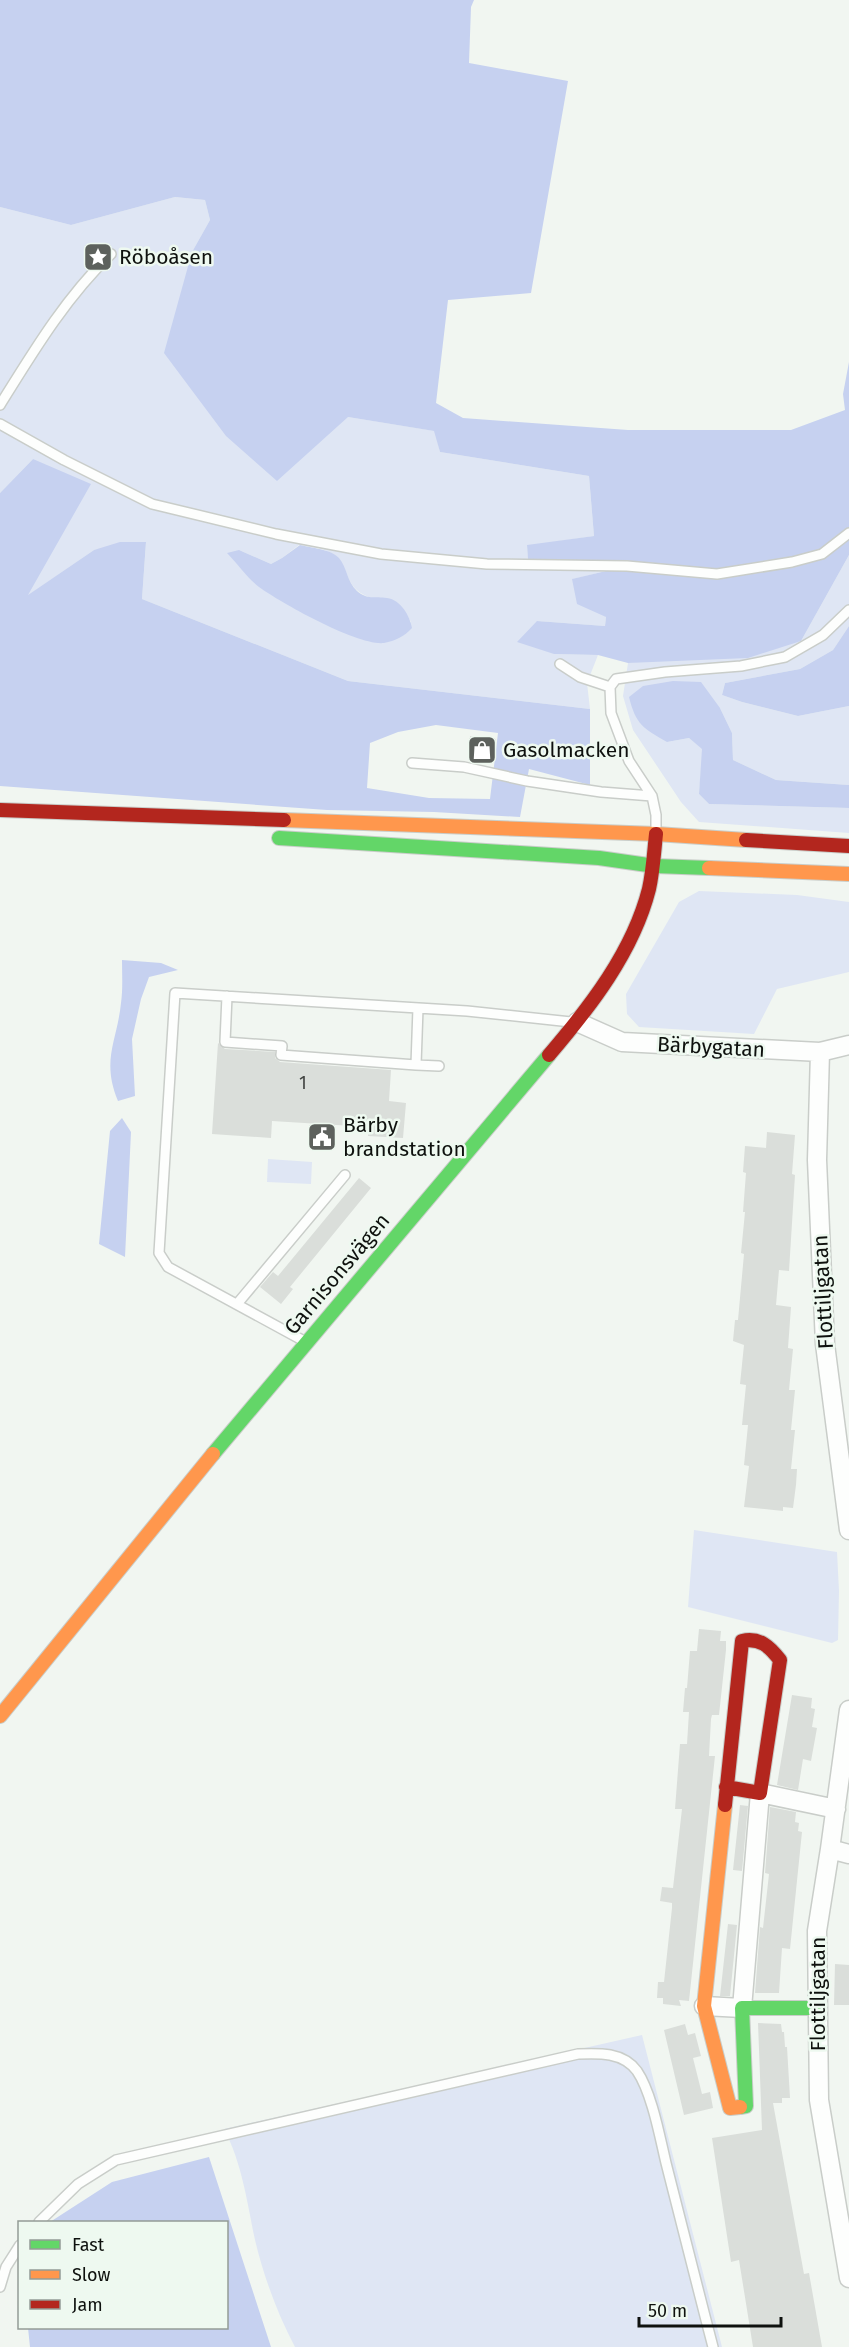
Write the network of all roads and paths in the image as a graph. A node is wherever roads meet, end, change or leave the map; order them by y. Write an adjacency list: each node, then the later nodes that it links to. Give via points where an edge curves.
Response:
1 (111, 254): 2 (lane, via 85,279 46,332)
2 (0, 405)
3 (0, 424): 4 (lane, via 152,504 381,554 487,564 627,566 717,574 822,554)
4 (849, 533)
5 (849, 610): 7 (lane, via 823,635 785,657 741,666 637,675 616,679)
6 (560, 664): 7 (lane, via 580,677)
7 (610, 687): 9 (lane, via 611,712 629,761)
8 (412, 763): 9 (lane, via 464,766 527,781)
9 (652, 796): 13 (lane)
10 (0, 810): 11 (street)
11 (37, 813): 12 (street); 13 (street)
12 (208, 831)
13 (656, 834): 15 (street); 16 (street, Garnisonsvägen)
14 (265, 837): 16 (street, via 599,858)
15 (849, 846)
16 (655, 866): 17 (street); 20 (street, Garnisonsvägen, via 638,924 617,964)
17 (849, 874)
18 (227, 996): 19 (lane); 23 (lane, via 225,1042 282,1046 281,1055); 26 (lane, via 175,993 159,1253 168,1267)
19 (418, 1008): 20 (lane); 23 (lane)
20 (576, 1022): 22 (street, Bärbygatan, via 622,1042); 27 (street, Garnisonsvägen)
21 (849, 1045): 22 (street, Bärbygatan)
22 (820, 1052): 28 (street, Flottiljgatan, via 817,1160 825,1344)
23 (416, 1065): 24 (lane)
24 (439, 1066)
25 (345, 1175): 26 (lane)
26 (237, 1304): 27 (lane)
27 (307, 1342): 30 (street, Garnisonsvägen)
28 (849, 1530)
29 (849, 1710): 33 (street, Flottiljgatan)
30 (0, 1716)
31 (726, 1787): 32 (street); 32 (street, via 742,1641 750,1638 770,1646 780,1660); 36 (street)
32 (760, 1793): 33 (street); 37 (street)
33 (836, 1809): 34 (street, Flottiljgatan)
34 (830, 1849): 35 (street); 38 (street, Flottiljgatan, via 817,1931)
35 (849, 1854)
36 (704, 2006): 37 (street); 37 (street, via 730,2108 746,2106)
37 (742, 2008): 38 (street)
38 (818, 2008): 41 (street, Flottiljgatan, via 819,2100)
39 (41, 2221): 43 (lane, via 78,2184 116,2160 578,2054 603,2053 620,2058 636,2070 645,2088)
40 (18, 2248): 42 (lane)
41 (849, 2278)
42 (0, 2287)
43 (713, 2347)

